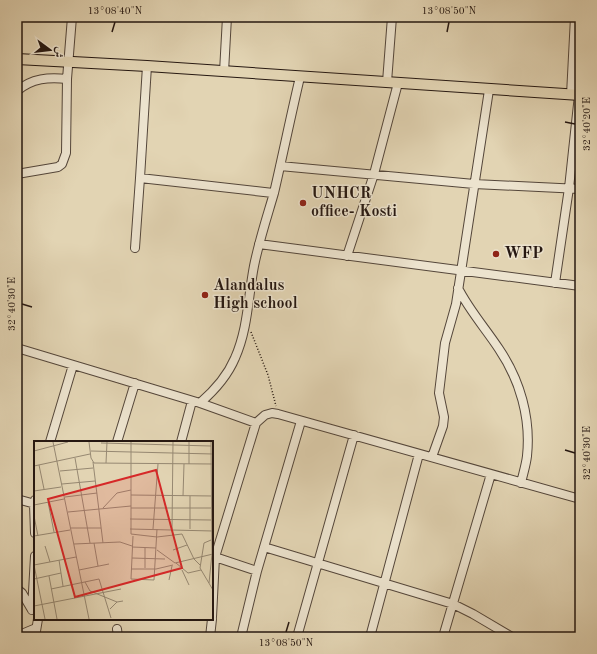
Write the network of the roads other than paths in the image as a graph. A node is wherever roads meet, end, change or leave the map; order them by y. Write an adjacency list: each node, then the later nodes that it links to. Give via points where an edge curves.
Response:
1 (72, 17): 6 (street)
2 (227, 17): 8 (street)
3 (392, 17): 11 (street)
4 (575, 17): 14 (street)
5 (17, 59): 6 (main road)
6 (69, 61): 7 (main road); 10 (street)
7 (147, 66): 8 (main road); 18 (street)
8 (224, 72): 9 (main road)
9 (300, 77): 11 (main road); 15 (street)
10 (67, 79): 13 (street, via 40,79 28,83); 16 (street, via 66,147 62,164 58,167)
11 (392, 82): 12 (main road); 17 (street)
12 (489, 90): 14 (main road); 19 (street)
13 (17, 91)
14 (576, 95): 20 (street)
15 (280, 166): 17 (street); 22 (street)
16 (17, 174)
17 (374, 174): 19 (street); 25 (street)
18 (140, 178): 22 (street); 24 (street)
19 (474, 184): 20 (street); 26 (street)
20 (569, 188): 21 (street); 27 (street)
21 (580, 189)
22 (273, 193): 23 (street)
23 (259, 244): 25 (street); 33 (street, via 241,341 230,368 219,385)
24 (135, 248)
25 (346, 256): 26 (street)
26 (461, 270): 27 (street); 29 (street)
27 (555, 283): 28 (street)
28 (580, 286)
29 (458, 287): 41 (street, via 440,376 439,393 444,417 443,426); 43 (street, via 500,350 520,391 528,438)
30 (17, 348): 31 (street)
31 (73, 365): 32 (street); 37 (street)
32 (135, 383): 33 (street); 38 (street)
33 (196, 402): 35 (street); 39 (street)
34 (301, 421): 35 (street, via 272,413 265,415); 36 (street); 47 (street)
35 (256, 423): 48 (street)
36 (354, 435): 40 (street); 49 (street)
37 (52, 441)
38 (117, 441)
39 (181, 441)
40 (419, 454): 41 (street); 51 (street)
41 (432, 457): 42 (street)
42 (491, 474): 43 (street); 54 (street)
43 (521, 483): 45 (street)
44 (17, 499): 46 (street)
45 (580, 499)
46 (34, 503)
47 (264, 547): 49 (street); 50 (street)
48 (214, 556): 50 (street); 52 (street)
49 (317, 564): 51 (street); 63 (street)
50 (257, 571): 62 (street)
51 (385, 584): 54 (street); 64 (street)
52 (213, 587)
53 (17, 589): 55 (street)
54 (453, 604): 65 (street); 66 (street)
55 (34, 612)
56 (38, 620): 58 (street)
57 (212, 620): 61 (street)
58 (36, 628): 59 (street); 60 (street)
59 (17, 636)
60 (35, 637)
61 (210, 637)
62 (240, 637)
63 (297, 637)
64 (370, 637)
65 (443, 637)
66 (512, 637)

